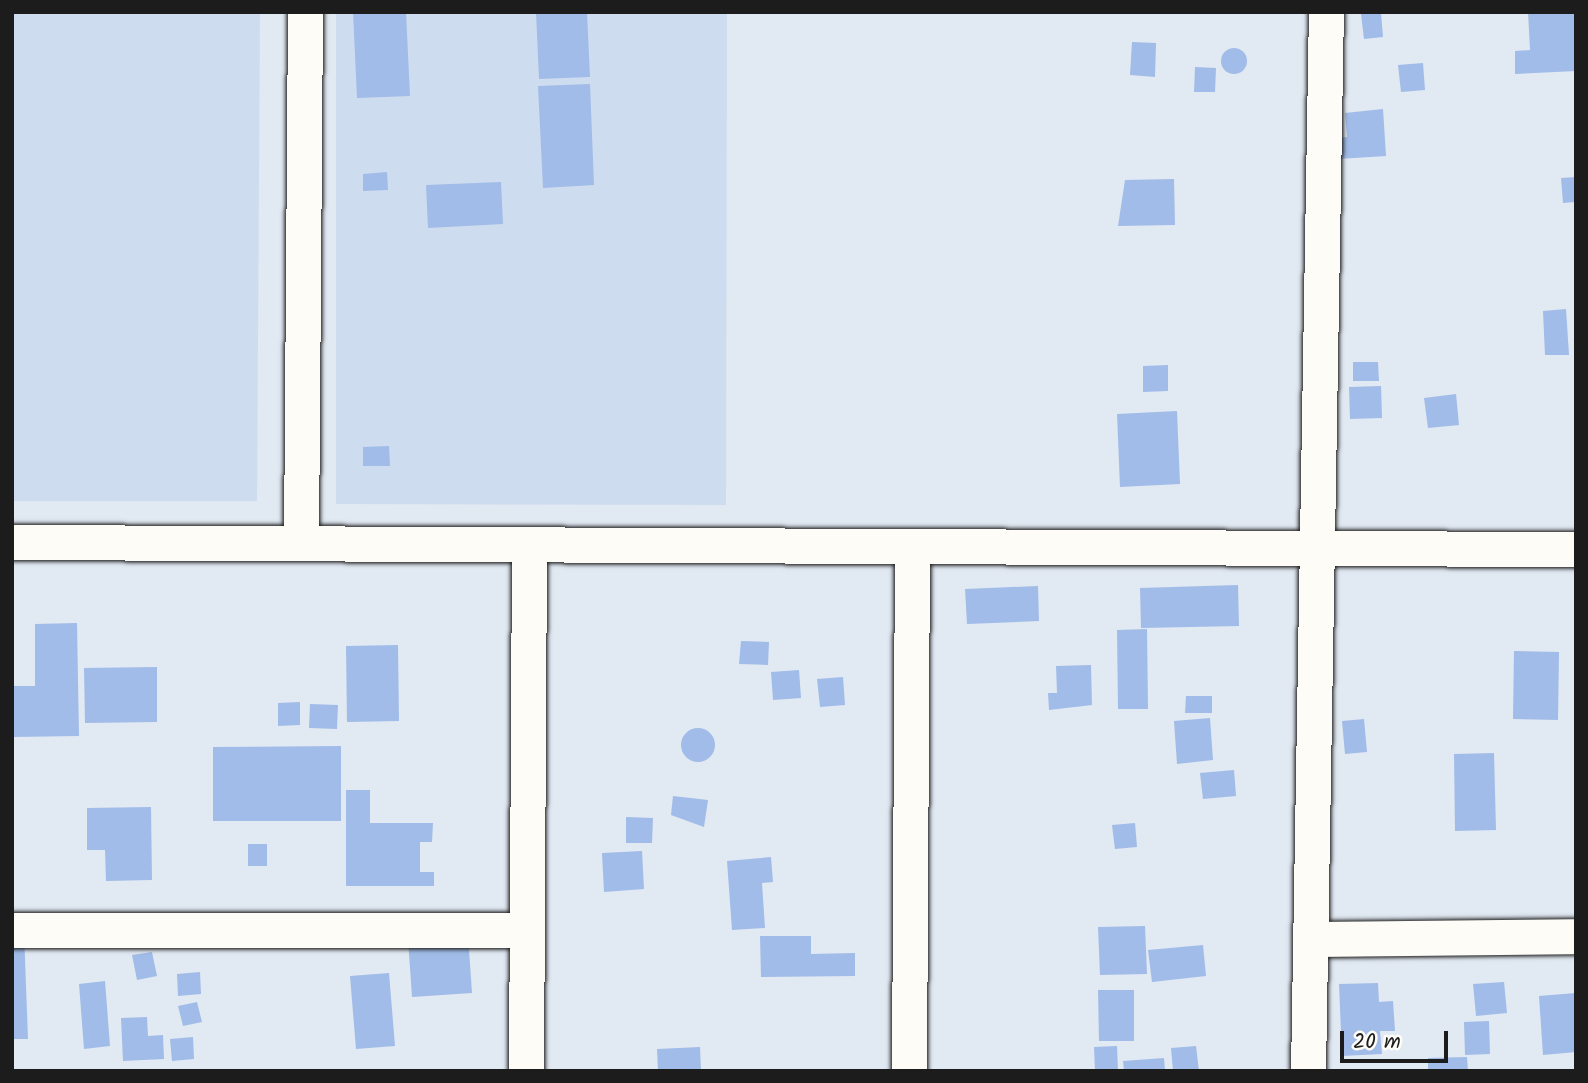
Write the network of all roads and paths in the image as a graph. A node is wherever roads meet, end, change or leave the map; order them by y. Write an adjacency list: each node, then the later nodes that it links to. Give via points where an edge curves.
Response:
1 (305, 12): 4 (street)
2 (1326, 12): 7 (street)
3 (12, 542): 4 (street)
4 (300, 543): 5 (street)
5 (528, 544): 6 (street); 10 (street)
6 (912, 546): 7 (street); 14 (street)
7 (1317, 549): 8 (street); 12 (street)
8 (1576, 550)
9 (12, 930): 10 (street)
10 (527, 930): 13 (street)
11 (1576, 936): 12 (street)
12 (1310, 939): 15 (street)
13 (526, 1071)
14 (909, 1071)
15 (1308, 1071)

